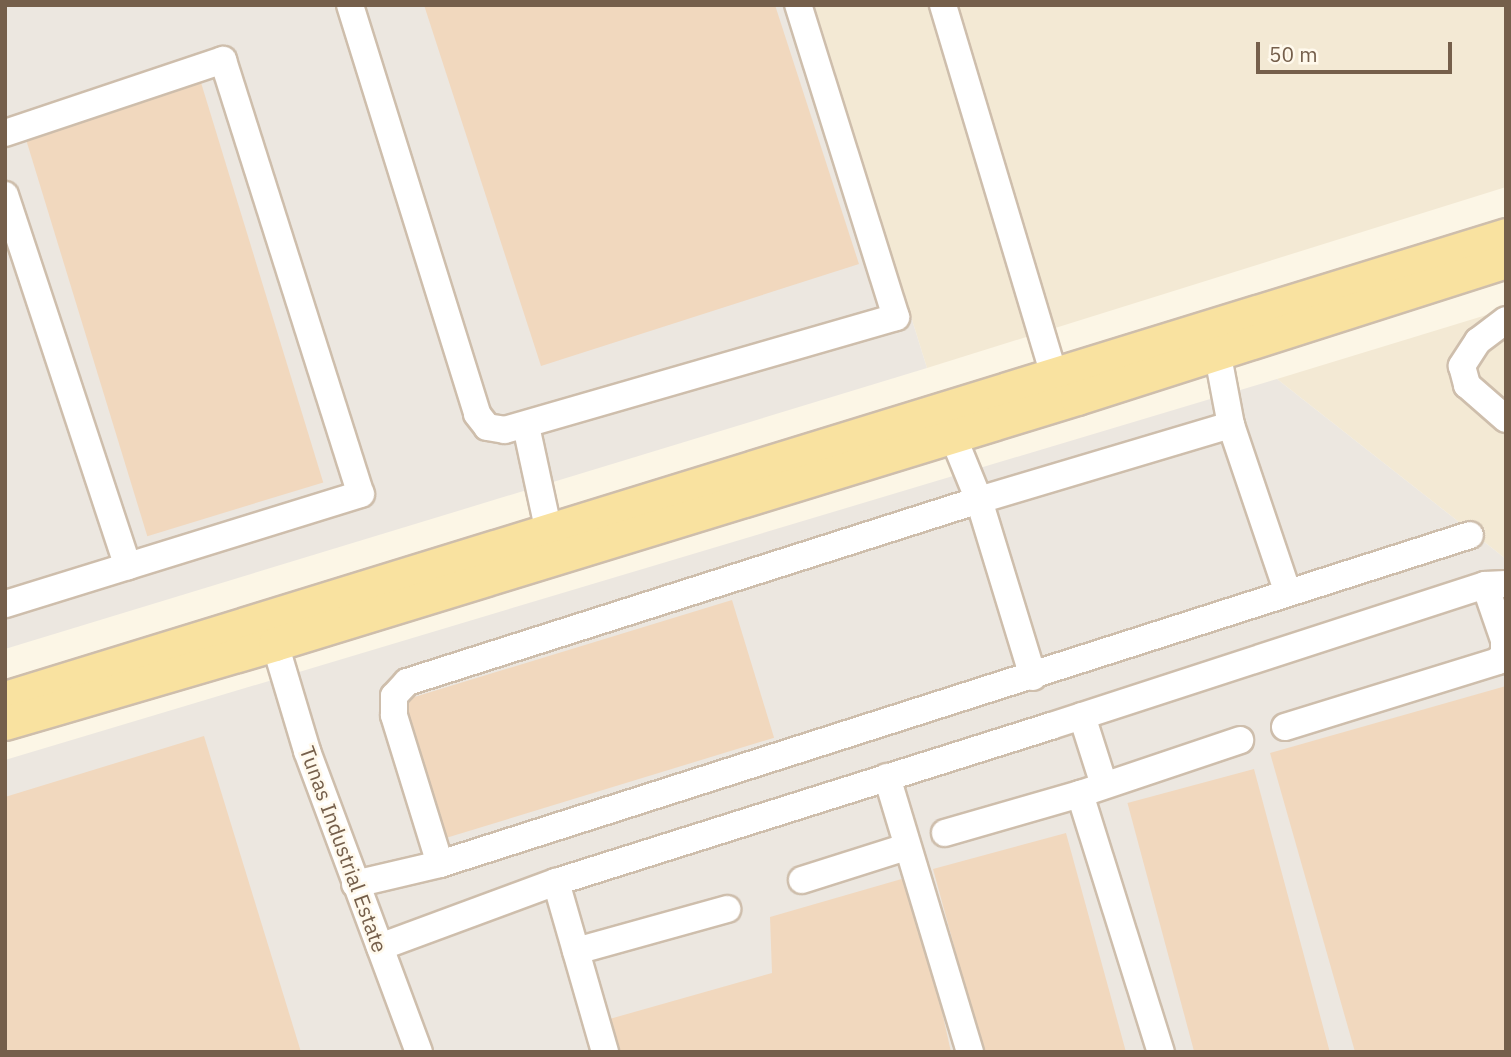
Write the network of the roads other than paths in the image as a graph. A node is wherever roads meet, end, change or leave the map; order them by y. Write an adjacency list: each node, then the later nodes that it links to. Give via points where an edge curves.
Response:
1 (350, 5): 13 (street, via 477,414 487,427 495,429)
2 (797, 5): 13 (street, via 896,317)
3 (943, 5): 10 (street)
4 (5, 133): 18 (street, via 223,60 361,494)
5 (5, 195): 18 (street)
6 (1506, 235): 10 (main road)
7 (1506, 261): 9 (main road)
8 (1506, 320): 11 (street, via 1478,341 1462,366 1467,385)
9 (1217, 351): 12 (street); 14 (main road)
10 (1054, 375): 16 (main road)
11 (1506, 419)
12 (1231, 425): 15 (street); 20 (street)
13 (526, 426): 16 (street)
14 (952, 434): 15 (street); 22 (main road)
15 (979, 500): 23 (street); 33 (street, via 407,682 394,696 394,715)
16 (549, 532): 24 (main road)
17 (1471, 535): 20 (street)
18 (128, 566): 21 (street)
19 (1495, 584): 25 (street); 27 (street, via 1504,640 1504,653 1497,661)
20 (1288, 593): 23 (street)
21 (5, 604)
22 (275, 644): 26 (main road); 36 (street, Tunas Industrial Estate)
23 (1033, 677): 33 (street)
24 (5, 698)
25 (1082, 716): 29 (street); 30 (street)
26 (5, 723)
27 (1285, 727)
28 (1240, 740): 30 (street)
29 (887, 777): 32 (street); 35 (street)
30 (1092, 789): 31 (street); 43 (street)
31 (945, 833)
32 (906, 847): 34 (street); 42 (street)
33 (440, 864): 36 (street)
34 (802, 880)
35 (556, 881): 38 (street); 39 (street)
36 (355, 884): 38 (street, Tunas Industrial Estate)
37 (727, 909): 39 (street)
38 (380, 947): 40 (street, Tunas Industrial Estate)
39 (576, 951): 41 (street)
40 (419, 1052)
41 (605, 1052)
42 (970, 1052)
43 (1161, 1052)

